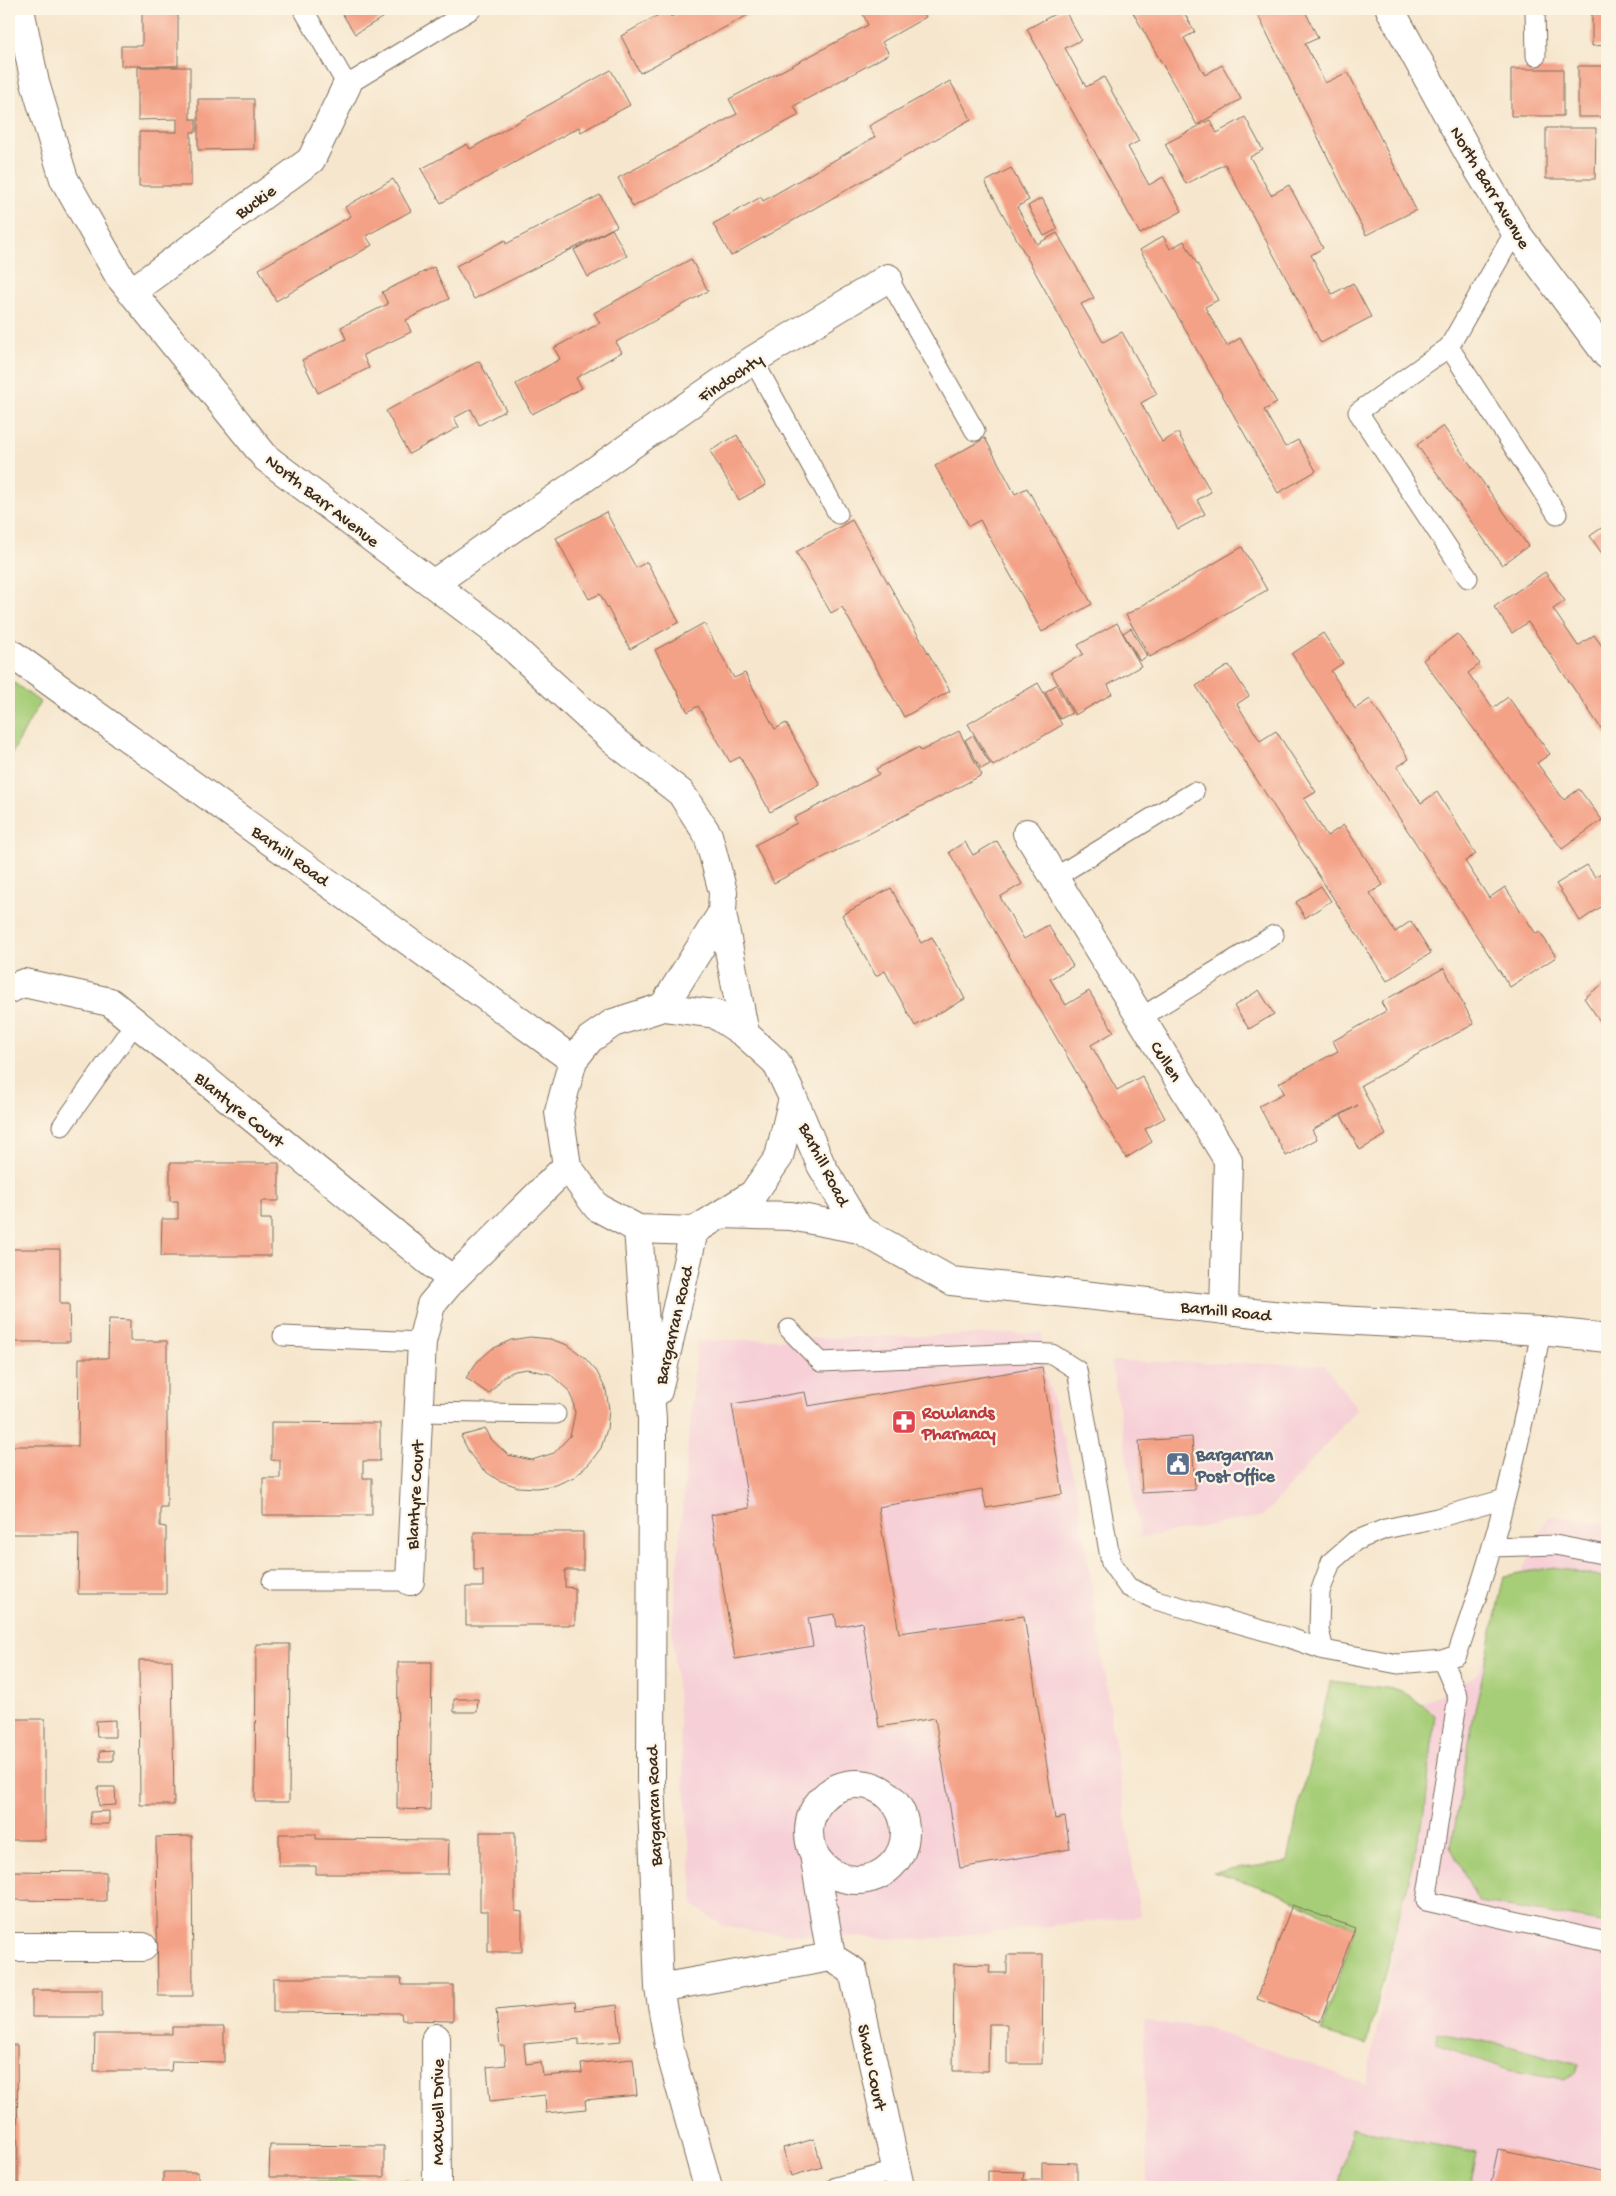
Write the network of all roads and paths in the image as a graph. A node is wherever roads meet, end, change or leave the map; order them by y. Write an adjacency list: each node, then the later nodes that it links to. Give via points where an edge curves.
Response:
1 (20, 9): 10 (street, North Barr Avenue, via 34,83 64,180)
2 (303, 9): 7 (lane)
3 (472, 9): 7 (lane)
4 (1390, 9): 8 (street, North Barr Avenue)
5 (1535, 9): 6 (lane)
6 (1536, 56)
7 (346, 85): 10 (street, Buckie, via 311,160)
8 (1515, 231): 11 (lane); 12 (street, North Barr Avenue)
9 (888, 278): 13 (street, Findochty); 14 (lane, Findochty)
10 (131, 292): 18 (street, North Barr Avenue, via 266,458)
11 (1449, 348): 16 (lane); 17 (lane, via 1358,412)
12 (1607, 355)
13 (753, 360): 15 (lane); 18 (street, Findochty)
14 (975, 430)
15 (838, 514)
16 (1557, 514)
17 (1468, 578)
18 (433, 584): 23 (street, North Barr Avenue, via 495,631 612,740 682,793 708,836 723,892)
19 (9, 652): 30 (street, Barhill Road)
20 (1194, 792): 22 (lane)
21 (1027, 833): 22 (street, Cullen)
22 (1054, 878): 27 (street, Cullen)
23 (722, 913): 26 (street); 29 (street, North Barr Avenue)
24 (1274, 935): 27 (lane)
25 (9, 989): 28 (street, Blantyre Court, via 24,983 110,1002)
26 (663, 1007): 29 (street, Barhill Road, via 715,1014); 30 (street, via 613,1023 590,1039)
27 (1140, 1018): 39 (street, Cullen, via 1228,1160)
28 (134, 1023): 32 (lane); 38 (street, Blantyre Court)
29 (745, 1034): 31 (street, Barhill Road, via 776,1062)
30 (573, 1060): 33 (street, via 559,1112)
31 (793, 1098): 34 (street, via 779,1156 753,1194); 36 (street, Barhill Road, via 821,1165)
32 (62, 1126)
33 (567, 1166): 35 (street, via 597,1207); 38 (street, Blantyre Court)
34 (721, 1214): 36 (street, Barhill Road, via 791,1216); 37 (street)
35 (638, 1229): 37 (street); 47 (street, Bargarran Road)
36 (859, 1229): 39 (street, Barhill Road, via 951,1281)
37 (694, 1231): 47 (street, Bargarran Road)
38 (452, 1280): 44 (street, Blantyre Court, via 430,1305)
39 (1224, 1310): 41 (street, Barhill Road, via 1302,1318)
40 (789, 1329): 53 (lane, via 821,1362 1052,1354 1077,1370 1111,1563 1128,1587 1156,1600)
41 (1541, 1331): 43 (street, Barhill Road); 48 (lane)
42 (283, 1336): 44 (lane)
43 (1607, 1338)
44 (422, 1342): 45 (street, Blantyre Court)
45 (419, 1412): 46 (lane); 52 (street, Blantyre Court)
46 (556, 1414)
47 (652, 1418): 60 (street, Bargarran Road, via 651,1780)
48 (1505, 1499): 49 (lane); 53 (lane, via 1385,1529 1355,1541 1331,1562 1320,1592 1319,1630)
49 (1492, 1547): 50 (lane, via 1555,1545); 54 (lane, via 1457,1655)
50 (1607, 1555)
51 (272, 1581): 52 (lane, Blantyre Court)
52 (410, 1581)
53 (1324, 1650): 54 (lane, via 1398,1664)
54 (1442, 1660): 56 (lane, via 1458,1697 1426,1901)
55 (814, 1854): 59 (street)
56 (1607, 1942)
57 (9, 1947): 58 (street)
58 (143, 1947)
59 (831, 1957): 60 (street); 62 (street, Shaw Court, via 853,1972)
60 (659, 1988): 64 (street, Bargarran Road, via 670,2051)
61 (436, 2038): 63 (street, Maxwell Drive)
62 (898, 2179): 65 (lane)
63 (437, 2187)
64 (708, 2187)
65 (836, 2187)

